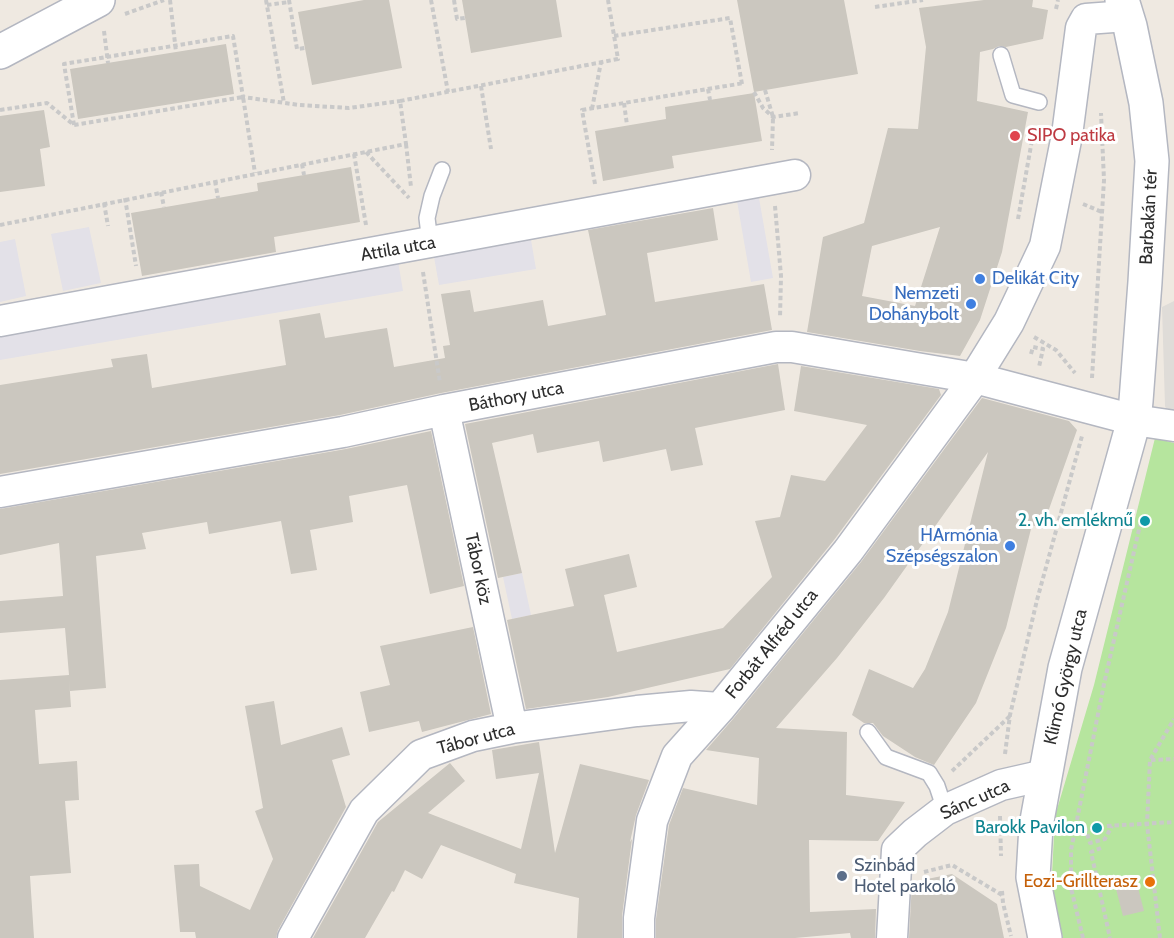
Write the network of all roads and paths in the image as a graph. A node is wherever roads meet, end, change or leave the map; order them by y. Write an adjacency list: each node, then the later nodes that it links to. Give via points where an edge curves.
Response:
1 (98, 0): 19 (street)
2 (170, 0): 17 (path)
3 (431, 0): 28 (path)
4 (454, 0): 14 (path, via 457,20)
5 (608, 0): 16 (path)
6 (923, 0): 9 (path)
7 (1058, 0): 13 (path)
8 (289, 1): 10 (path); 18 (path, via 297,49)
9 (914, 1): 11 (path)
10 (266, 3): 34 (path)
11 (875, 8)
12 (1124, 8): 66 (street, Barbakán tér, via 1086,19 1081,28 1067,135 1045,246); 73 (street, Barbakán tér, via 1146,104 1152,161)
13 (1056, 11)
14 (465, 18)
15 (105, 36): 22 (path)
16 (614, 36): 23 (path, via 618,59); 26 (path, via 730,18 743,84)
17 (176, 46): 20 (path); 22 (path); 30 (path, via 233,36)
18 (305, 48)
19 (0, 52)
20 (176, 52)
21 (1001, 55): 33 (lane, via 1013,95)
22 (108, 57): 24 (path); 41 (path, via 64,64)
23 (601, 62): 25 (path); 36 (path)
24 (108, 63)
25 (481, 86): 28 (path); 44 (path)
26 (708, 89): 32 (path); 35 (path)
27 (765, 90): 40 (path)
28 (448, 92): 31 (path)
29 (754, 92): 40 (path)
30 (243, 97): 34 (path); 41 (path); 49 (path)
31 (400, 100): 34 (path, via 349,108); 43 (path)
32 (710, 100)
33 (1039, 102): 59 (path)
34 (284, 103)
35 (624, 104): 36 (path); 42 (path)
36 (592, 109): 53 (path, via 582,110)
37 (0, 110): 41 (path, via 47,103)
38 (1101, 112): 71 (path, via 1104,180)
39 (800, 113): 40 (path)
40 (773, 117)
41 (74, 125)
42 (627, 125)
43 (406, 144): 45 (path); 45 (path, via 413,203)
44 (491, 149)
45 (366, 152): 46 (path)
46 (354, 154): 47 (path); 62 (path)
47 (302, 164): 49 (path); 50 (path)
48 (442, 170): 63 (lane, via 432,196)
49 (255, 173): 52 (path)
50 (304, 176)
51 (784, 177): 63 (street, Attila utca); 67 (path)
52 (215, 181): 54 (path); 56 (path)
53 (595, 187)
54 (161, 192): 55 (path); 58 (path)
55 (125, 198): 57 (path); 64 (path)
56 (218, 198)
57 (104, 203): 60 (path); 61 (path)
58 (164, 207)
59 (1018, 219)
60 (0, 225)
61 (108, 226)
62 (366, 230)
63 (424, 244): 65 (street, Attila utca); 72 (path)
64 (138, 276)
65 (0, 321)
66 (1009, 322): 69 (street, Barbakán tér); 71 (path, via 1056,350)
67 (780, 326)
68 (1031, 354): 70 (path, via 1033,347 1043,349)
69 (975, 378): 70 (street, Báthory utca); 72 (street, Báthory utca, via 776,347); 77 (street, Forbát Alfréd utca, via 848,551)
70 (1035, 381): 71 (street, Báthory utca)
71 (1091, 400): 73 (street, Báthory utca); 84 (path, via 1010,715)
72 (444, 410): 75 (street, Báthory utca, via 343,432); 79 (street, Tábor köz)
73 (1134, 420): 74 (street, Báthory utca); 83 (street, Klimó György utca, via 1065,668)
74 (1174, 426)
75 (0, 492)
76 (1142, 513): 99 (path, via 1071,850 1071,888)
77 (720, 708): 79 (street, Tábor utca, via 691,706 637,711); 95 (street, Forbát Alfréd utca, via 677,756 664,785 652,821)
78 (1174, 718): 82 (path)
79 (512, 728): 94 (street, Tábor utca, via 472,736 421,755 364,811)
80 (868, 732): 85 (lane, via 886,757 928,773)
81 (1174, 759): 82 (path)
82 (1150, 760): 87 (path)
83 (1045, 775): 84 (street, Sánc utca); 98 (street, Klimó György utca, via 1035,826 1033,877)
84 (1001, 785): 85 (street, Sánc utca); 90 (path)
85 (945, 810): 96 (street, Sánc utca, via 897,850)
86 (1174, 822): 87 (path)
87 (1147, 824): 88 (path, via 1110,826 1105,839 1090,843); 101 (path)
88 (1085, 827)
89 (1101, 848): 100 (path, via 1091,852)
90 (1001, 862)
91 (921, 873): 93 (path, via 952,865)
92 (1002, 884): 93 (path)
93 (1002, 895): 97 (path)
94 (293, 938)
95 (639, 938)
96 (892, 938)
97 (1011, 938)
98 (1045, 938)
99 (1083, 938)
100 (1110, 938)
101 (1160, 938)

